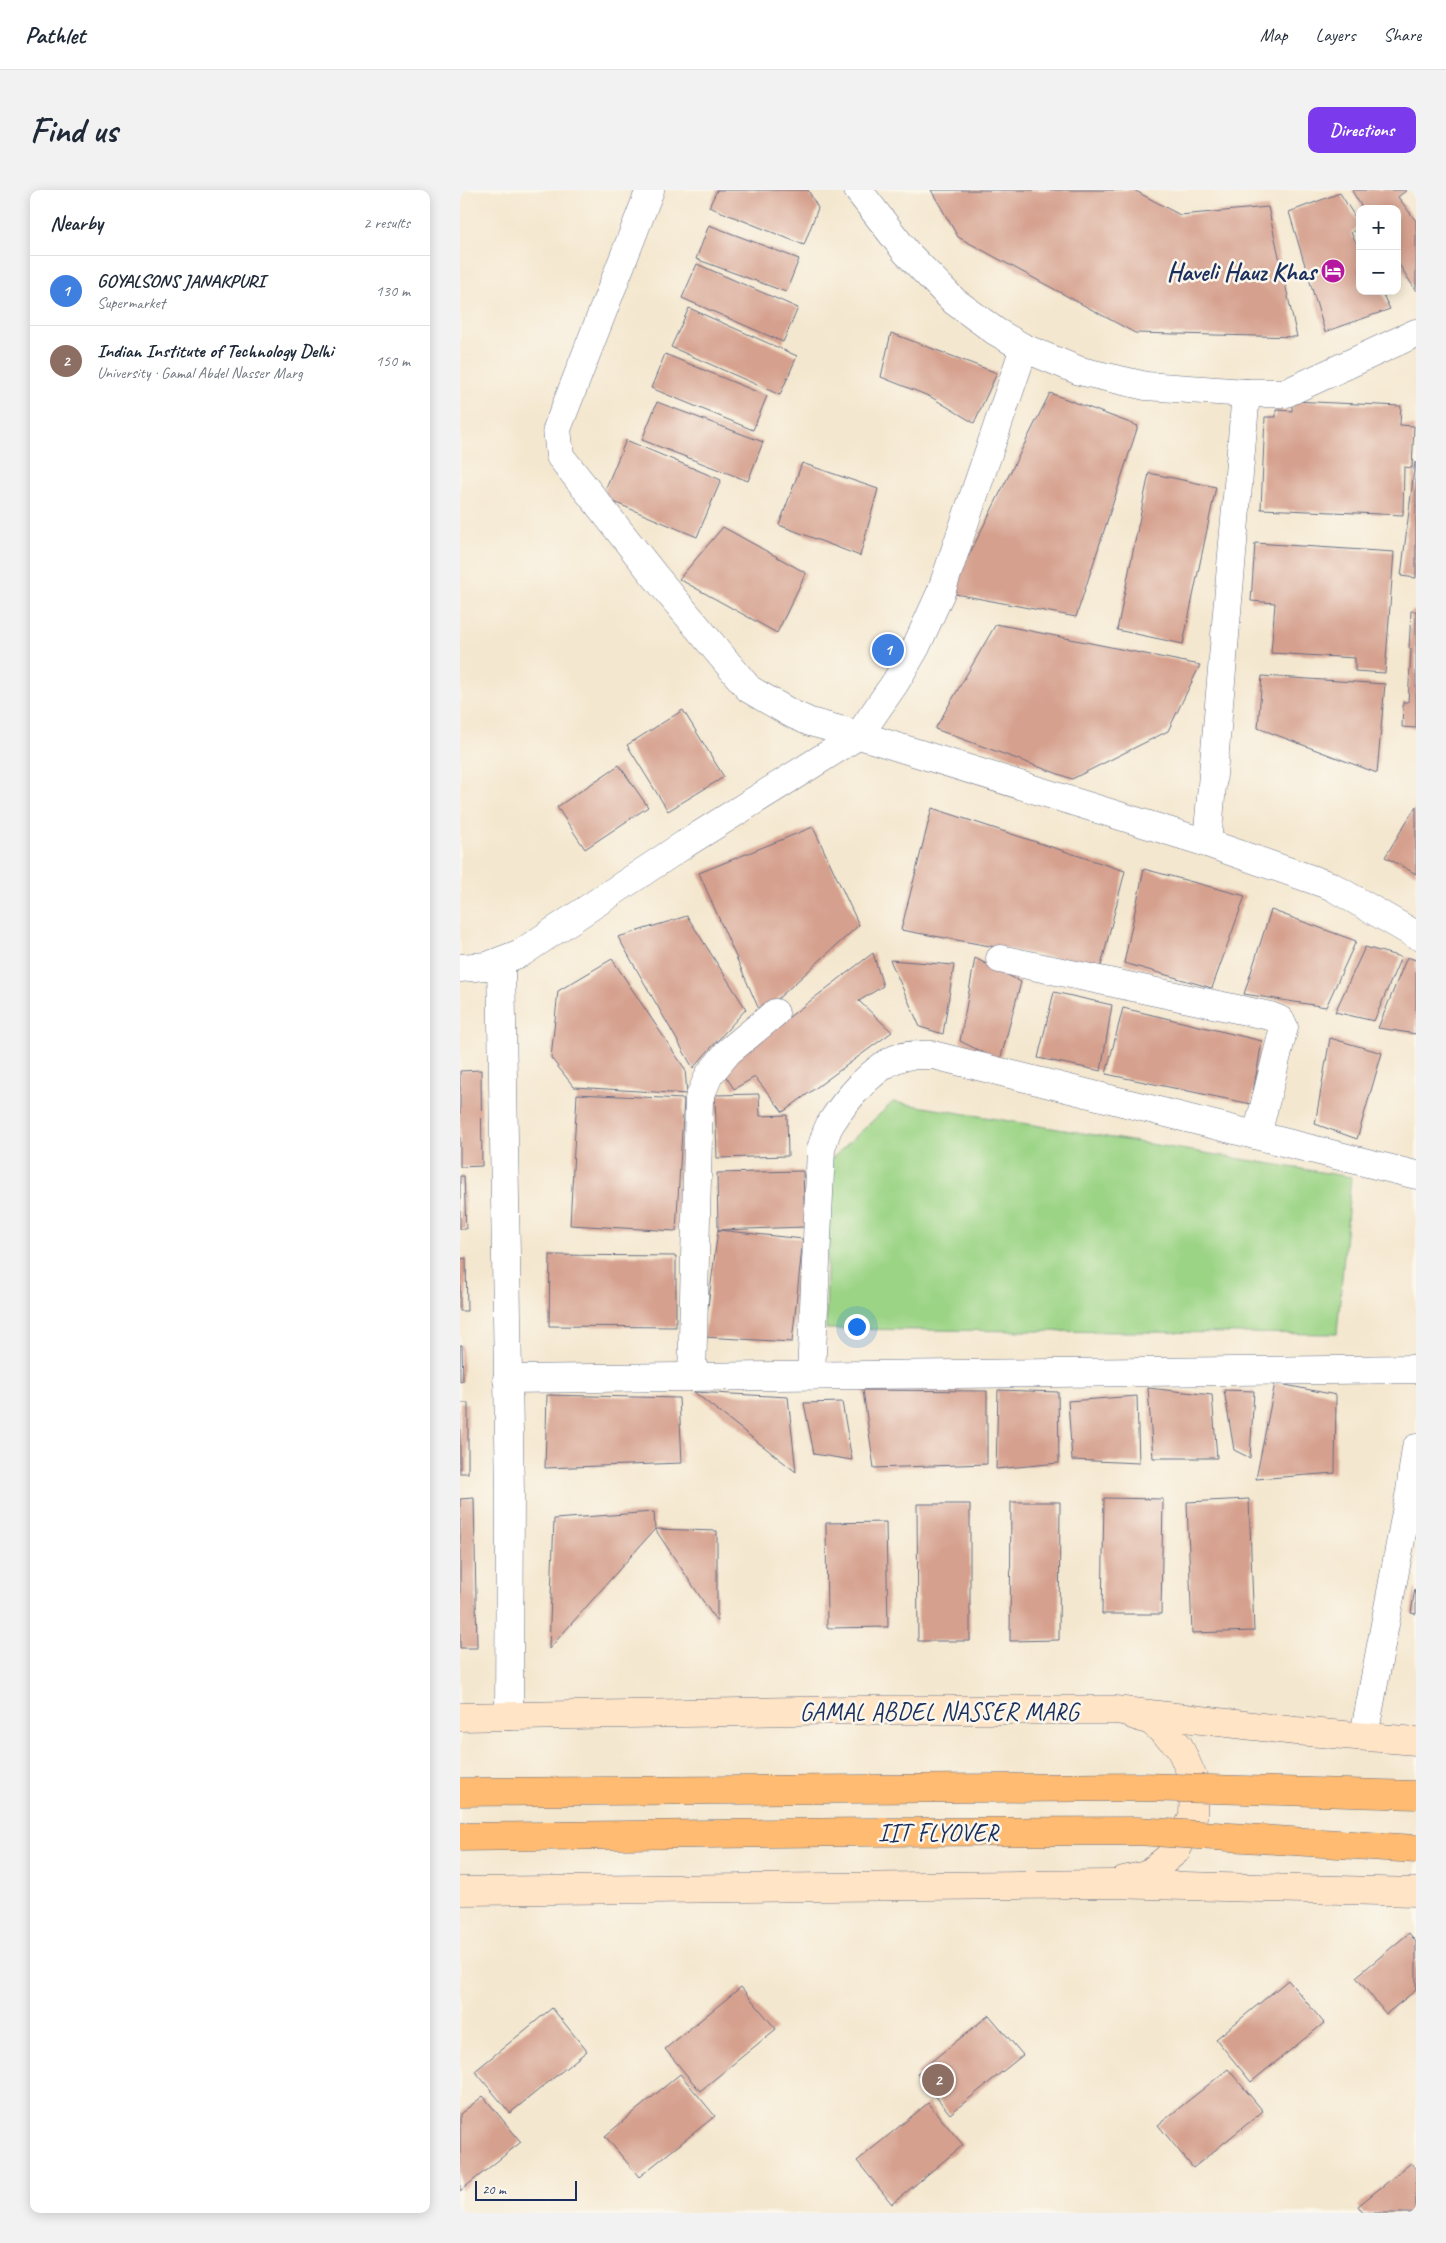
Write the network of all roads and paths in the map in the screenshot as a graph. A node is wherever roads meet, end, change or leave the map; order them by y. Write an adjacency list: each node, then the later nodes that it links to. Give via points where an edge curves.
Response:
1 (650, 190): 6 (street, via 557,429 560,456 749,689 810,722)
2 (858, 190): 4 (street, via 906,252 954,301)
3 (1416, 333): 5 (street, via 1286,393)
4 (1024, 348): 5 (street, via 1080,371 1146,386); 6 (street, via 941,592 916,648)
5 (1246, 392): 7 (street)
6 (859, 735): 7 (street); 10 (street, via 685,844 521,953)
7 (1207, 843): 8 (street, via 1331,886)
8 (1416, 935)
9 (1000, 959): 13 (street, via 1280,1020 1284,1027)
10 (501, 962): 11 (street); 18 (street)
11 (460, 968)
12 (775, 1012): 17 (street, via 728,1052 709,1075 699,1099)
13 (1257, 1136): 14 (street); 16 (street, via 932,1055 897,1058 874,1073 856,1091 830,1124 821,1149)
14 (1416, 1175)
15 (1416, 1369): 16 (street)
16 (811, 1375): 17 (street)
17 (692, 1377): 18 (street)
18 (507, 1378): 21 (street)
19 (1416, 1448): 23 (street)
20 (1115, 1710): 21 (street, GAMAL ABDEL NASSER MARG, via 850,1710); 23 (street, GAMAL ABDEL NASSER MARG); 29 (street, via 1151,1721 1179,1746 1194,1780 1193,1817 1176,1851 1147,1875)
21 (509, 1716): 22 (street, GAMAL ABDEL NASSER MARG)
22 (460, 1717)
23 (1364, 1736): 24 (street, GAMAL ABDEL NASSER MARG)
24 (1412, 1739)
25 (460, 1792): 26 (main road, IIT FLYOVER, bridge, via 1142,1787)
26 (1416, 1795)
27 (460, 1837): 28 (main road, IIT FLYOVER, bridge, via 1137,1831)
28 (1416, 1849)
29 (1111, 1884): 30 (street); 31 (street)
30 (460, 1891)
31 (1416, 1892)

